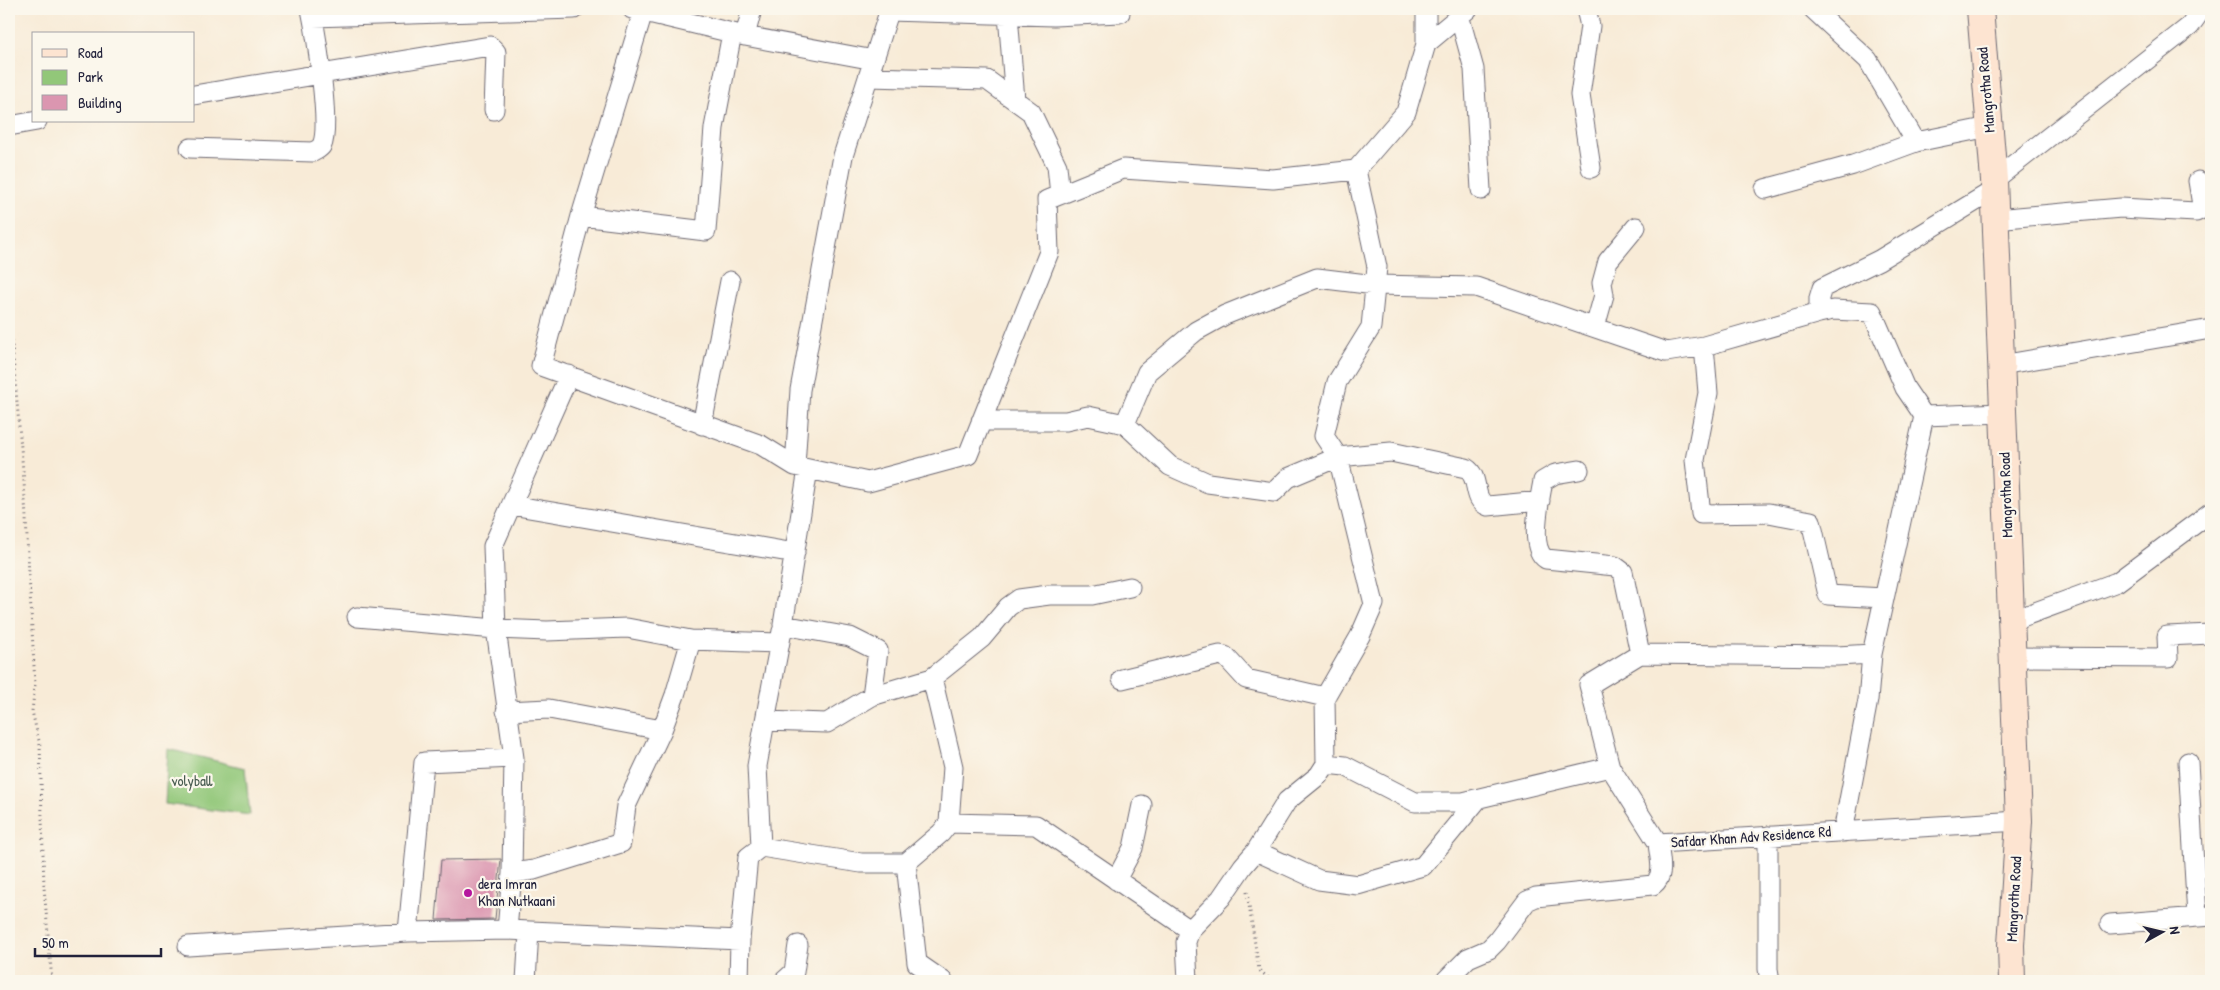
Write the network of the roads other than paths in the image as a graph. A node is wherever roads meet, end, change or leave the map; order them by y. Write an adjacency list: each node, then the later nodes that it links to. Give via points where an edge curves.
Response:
1 (574, 9): 8 (street)
2 (752, 9): 15 (street)
3 (1426, 9): 16 (street)
4 (1586, 9): 27 (street, via 1590,26 1580,95)
5 (1813, 9): 25 (street, via 1868,60)
6 (1980, 9): 24 (main road, Mangrotha Road)
7 (2202, 9): 30 (street, via 2190,26)
8 (512, 10): 12 (street)
9 (637, 10): 15 (street); 34 (street)
10 (890, 10): 14 (street); 17 (street)
11 (1463, 12): 16 (street); 32 (street, via 1474,69)
12 (312, 13): 18 (street)
13 (1120, 13): 14 (street)
14 (1008, 15): 20 (street)
15 (738, 34): 17 (street); 34 (street, via 714,128 706,231)
16 (1426, 44): 28 (street, via 1406,112)
17 (871, 68): 20 (street, via 987,80); 51 (street, via 843,156 800,390)
18 (320, 74): 19 (street); 21 (street, via 490,46 496,52); 26 (street, via 325,111 322,144 313,152)
19 (195, 95)
20 (1015, 100): 33 (street, via 1031,112 1057,166)
21 (494, 110)
22 (32, 122): 23 (street)
23 (9, 126)
24 (1989, 127): 25 (street); 30 (main road, Mangrotha Road)
25 (1916, 142): 31 (street, via 1853,165)
26 (190, 148)
27 (1591, 168)
28 (1356, 170): 33 (street, via 1273,179 1123,169); 38 (street, via 1377,267)
29 (2198, 181): 35 (street, via 2202,204 2196,212 2121,208)
30 (1994, 185): 35 (main road, Mangrotha Road); 39 (street, via 1879,260 1822,288 1818,298)
31 (1765, 189)
32 (1481, 190)
33 (1060, 195): 47 (street, via 1047,200 1049,252)
34 (581, 216): 44 (street, via 541,366)
35 (1995, 219): 43 (main road, Mangrotha Road)
36 (1636, 227): 40 (street, via 1608,261 1602,283 1604,295)
37 (730, 282): 49 (street)
38 (1375, 285): 40 (street, via 1476,287); 48 (street, via 1317,278 1196,331 1147,372); 50 (street, via 1371,327 1337,382 1324,436)
39 (1819, 313): 42 (street); 46 (street, via 1833,310 1872,312 1905,388)
40 (1595, 327): 42 (street, via 1666,352)
41 (2211, 330): 43 (street)
42 (1704, 346): 58 (street, via 1708,393 1695,460 1701,514 1769,513 1811,521 1828,595)
43 (2001, 365): 45 (main road, Mangrotha Road)
44 (569, 375): 49 (street); 54 (street)
45 (2003, 413): 46 (street); 60 (main road, Mangrotha Road)
46 (1924, 416): 58 (street)
47 (981, 421): 48 (street, via 1066,422 1088,416); 51 (street, via 968,455 868,482)
48 (1125, 424): 50 (street, via 1170,466 1208,483 1274,492 1288,478)
49 (702, 425): 51 (street, via 761,445)
50 (1338, 457): 53 (street, via 1391,452 1466,468 1475,476 1482,504); 71 (street, via 1374,604)
51 (802, 468): 56 (street)
52 (1579, 470): 53 (street, via 1555,474 1543,481)
53 (1540, 501): 65 (street, via 1536,523 1541,556 1620,568)
54 (511, 505): 56 (street); 61 (street, via 493,546)
55 (2211, 512): 60 (street, via 2117,582)
56 (795, 553): 62 (street)
57 (1130, 587): 68 (street, via 1092,595 1019,599 982,638)
58 (1884, 598): 66 (street)
59 (357, 617): 61 (street)
60 (2011, 621): 67 (main road, Mangrotha Road)
61 (496, 629): 64 (street, via 627,628); 72 (street)
62 (781, 634): 64 (street); 70 (street, via 850,637 878,651); 73 (street)
63 (2211, 634): 67 (street, via 2167,636 2168,658)
64 (691, 640): 74 (street)
65 (1640, 654): 66 (street); 78 (street, Safdar Khan Adv Residence Rd, via 1590,685)
66 (1872, 654): 83 (street, via 1868,700)
67 (2012, 657): 81 (main road, Mangrotha Road)
68 (932, 678): 70 (street); 82 (street, via 953,768)
69 (1122, 679): 71 (street, via 1220,655 1225,656 1246,678)
70 (872, 696): 73 (street, via 826,723)
71 (1325, 698): 77 (street)
72 (506, 711): 74 (street, via 549,709); 75 (street)
73 (765, 721): 86 (street, via 757,766)
74 (662, 730): 89 (street, via 626,806 621,843 534,870)
75 (514, 758): 89 (street); 97 (street, via 424,762)
76 (2188, 762): 91 (street)
77 (1326, 764): 79 (street, via 1345,766 1415,802); 87 (street, via 1319,775 1287,801)
78 (1610, 767): 79 (street); 85 (street, Safdar Khan Adv Residence Rd)
79 (1478, 799): 87 (street, via 1423,866 1358,885 1318,880)
80 (1142, 805): 90 (street, via 1133,848)
81 (2019, 821): 83 (street, Safdar Khan Adv Residence Rd); 108 (main road, Mangrotha Road, via 2011,944)
82 (949, 822): 88 (street); 90 (street, via 1036,825)
83 (1843, 832): 84 (street, Safdar Khan Adv Residence Rd)
84 (1768, 836): 85 (street, Safdar Khan Adv Residence Rd); 107 (street)
85 (1658, 843): 101 (street, via 1661,875 1653,884 1536,896 1527,901 1489,948 1468,958)
86 (761, 848): 88 (street, via 861,863); 98 (street, via 748,857)
87 (1256, 852): 95 (street, via 1221,898)
88 (906, 863): 105 (street, via 917,962)
89 (512, 873): 94 (street)
90 (1116, 880): 95 (street)
91 (2203, 888): 92 (street)
92 (2204, 916): 93 (street)
93 (2110, 924)
94 (507, 930): 96 (street); 97 (street)
95 (1190, 930): 106 (street, via 1186,942)
96 (529, 931): 98 (street); 102 (street)
97 (408, 932): 100 (street)
98 (740, 940): 103 (street)
99 (798, 945): 104 (street, via 794,972)
100 (188, 946)
101 (1446, 980)
102 (526, 981)
103 (739, 981)
104 (784, 981)
105 (943, 981)
106 (1188, 981)
107 (1770, 981)
108 (2012, 981)

